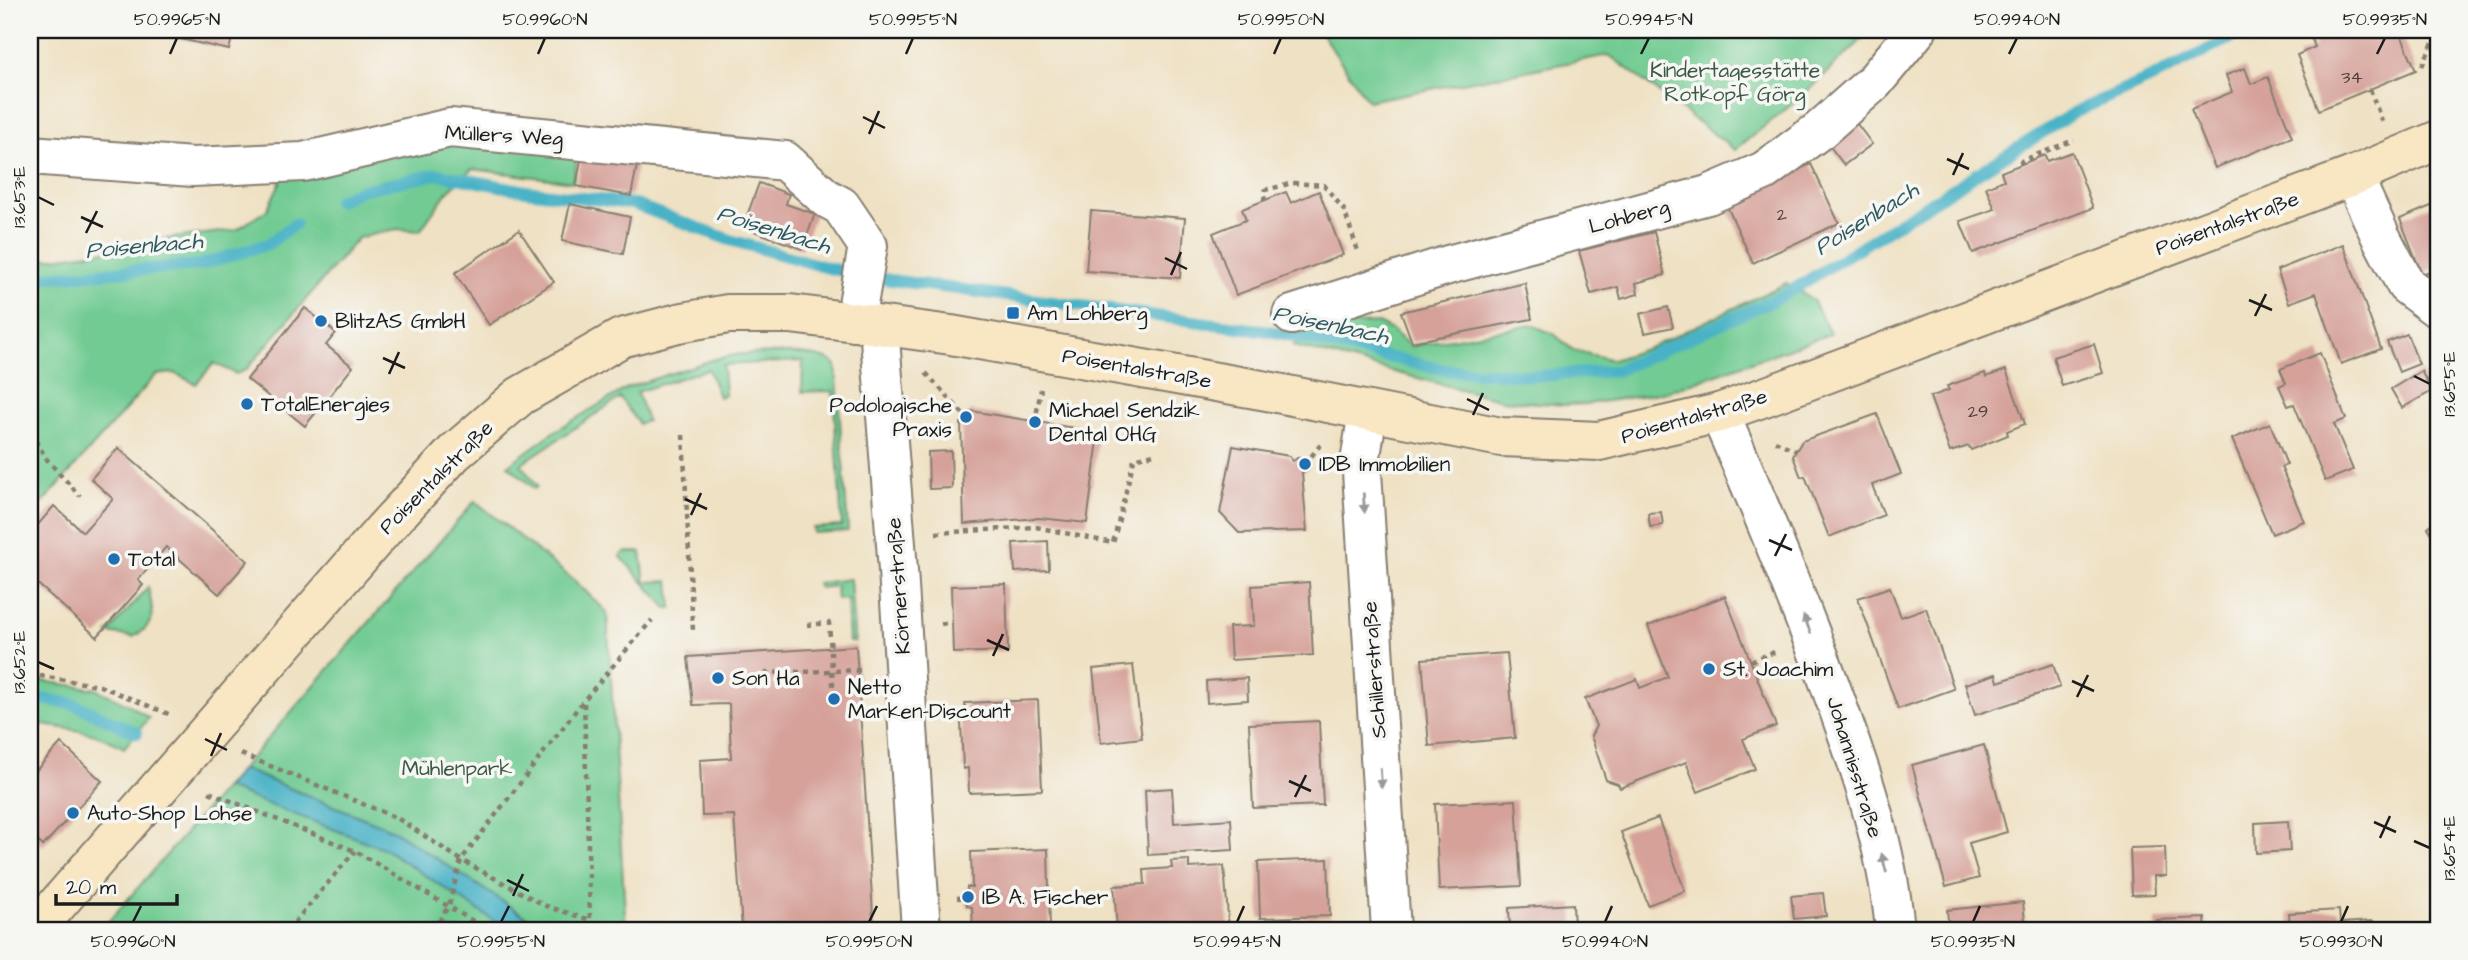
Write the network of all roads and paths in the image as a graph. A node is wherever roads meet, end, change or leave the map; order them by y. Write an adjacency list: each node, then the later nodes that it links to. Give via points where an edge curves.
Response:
1 (1917, 30): 12 (street, Lohberg, via 1874,82 1764,171 1708,195)
2 (2438, 32): 3 (path)
3 (2422, 66)
4 (2370, 89): 5 (path)
5 (2375, 105)
6 (2438, 140): 10 (main road, Poisentalstraße)
7 (2074, 141): 9 (path)
8 (30, 155): 15 (street, Müllers Weg, via 193,167 303,162 450,128 785,162 841,206 868,246 863,275)
9 (2022, 164)
10 (2353, 176): 13 (street, via 2406,285); 19 (main road, Poisentalstraße)
11 (1264, 201): 12 (path, via 1265,191 1293,183 1324,185 1344,210)
12 (1370, 290): 14 (street, Lohberg)
13 (2438, 309)
14 (1292, 315)
15 (867, 324): 18 (main road, Poisentalstraße, via 951,335); 50 (main road, Poisentalstraße, via 790,314 728,314 678,323 621,338 520,396 454,453 384,529); 54 (street, Körnerstraße, via 898,570)
16 (926, 373): 20 (path)
17 (1043, 382): 21 (path)
18 (1368, 411): 19 (main road, Poisentalstraße, via 1501,437 1599,441); 55 (street, Schillerstraße, one-way to 55, via 1361,456)
19 (1719, 413): 56 (street, Johannisstraße, one-way to 19, via 1891,891 1858,762 1786,569)
20 (966, 417)
21 (1035, 422)
22 (30, 432): 29 (path, via 48,461)
23 (683, 435): 33 (path)
24 (1326, 438): 28 (path)
25 (1770, 439): 26 (path)
26 (1797, 451)
27 (1154, 454): 30 (path, via 1134,459 1113,543 1036,527)
28 (1305, 464)
29 (80, 496)
30 (931, 533)
31 (652, 620): 41 (path)
32 (807, 625): 37 (path, via 829,623)
33 (693, 631)
34 (1788, 647): 35 (path)
35 (1751, 661)
36 (866, 670): 37 (path)
37 (834, 671): 38 (path); 40 (path)
38 (765, 673)
39 (30, 674): 42 (path, via 100,686)
40 (834, 699)
41 (584, 701): 46 (path); 46 (path, via 590,920 545,906)
42 (172, 715)
43 (242, 754): 46 (path, via 397,818)
44 (209, 792): 45 (path)
45 (355, 850): 49 (path); 51 (path)
46 (459, 862): 49 (path)
47 (968, 897): 48 (path)
48 (960, 898)
49 (449, 905): 52 (path); 53 (path)
50 (35, 930)
51 (288, 930)
52 (434, 930)
53 (488, 930)
54 (920, 930)
55 (1391, 930)
56 (1895, 930)

